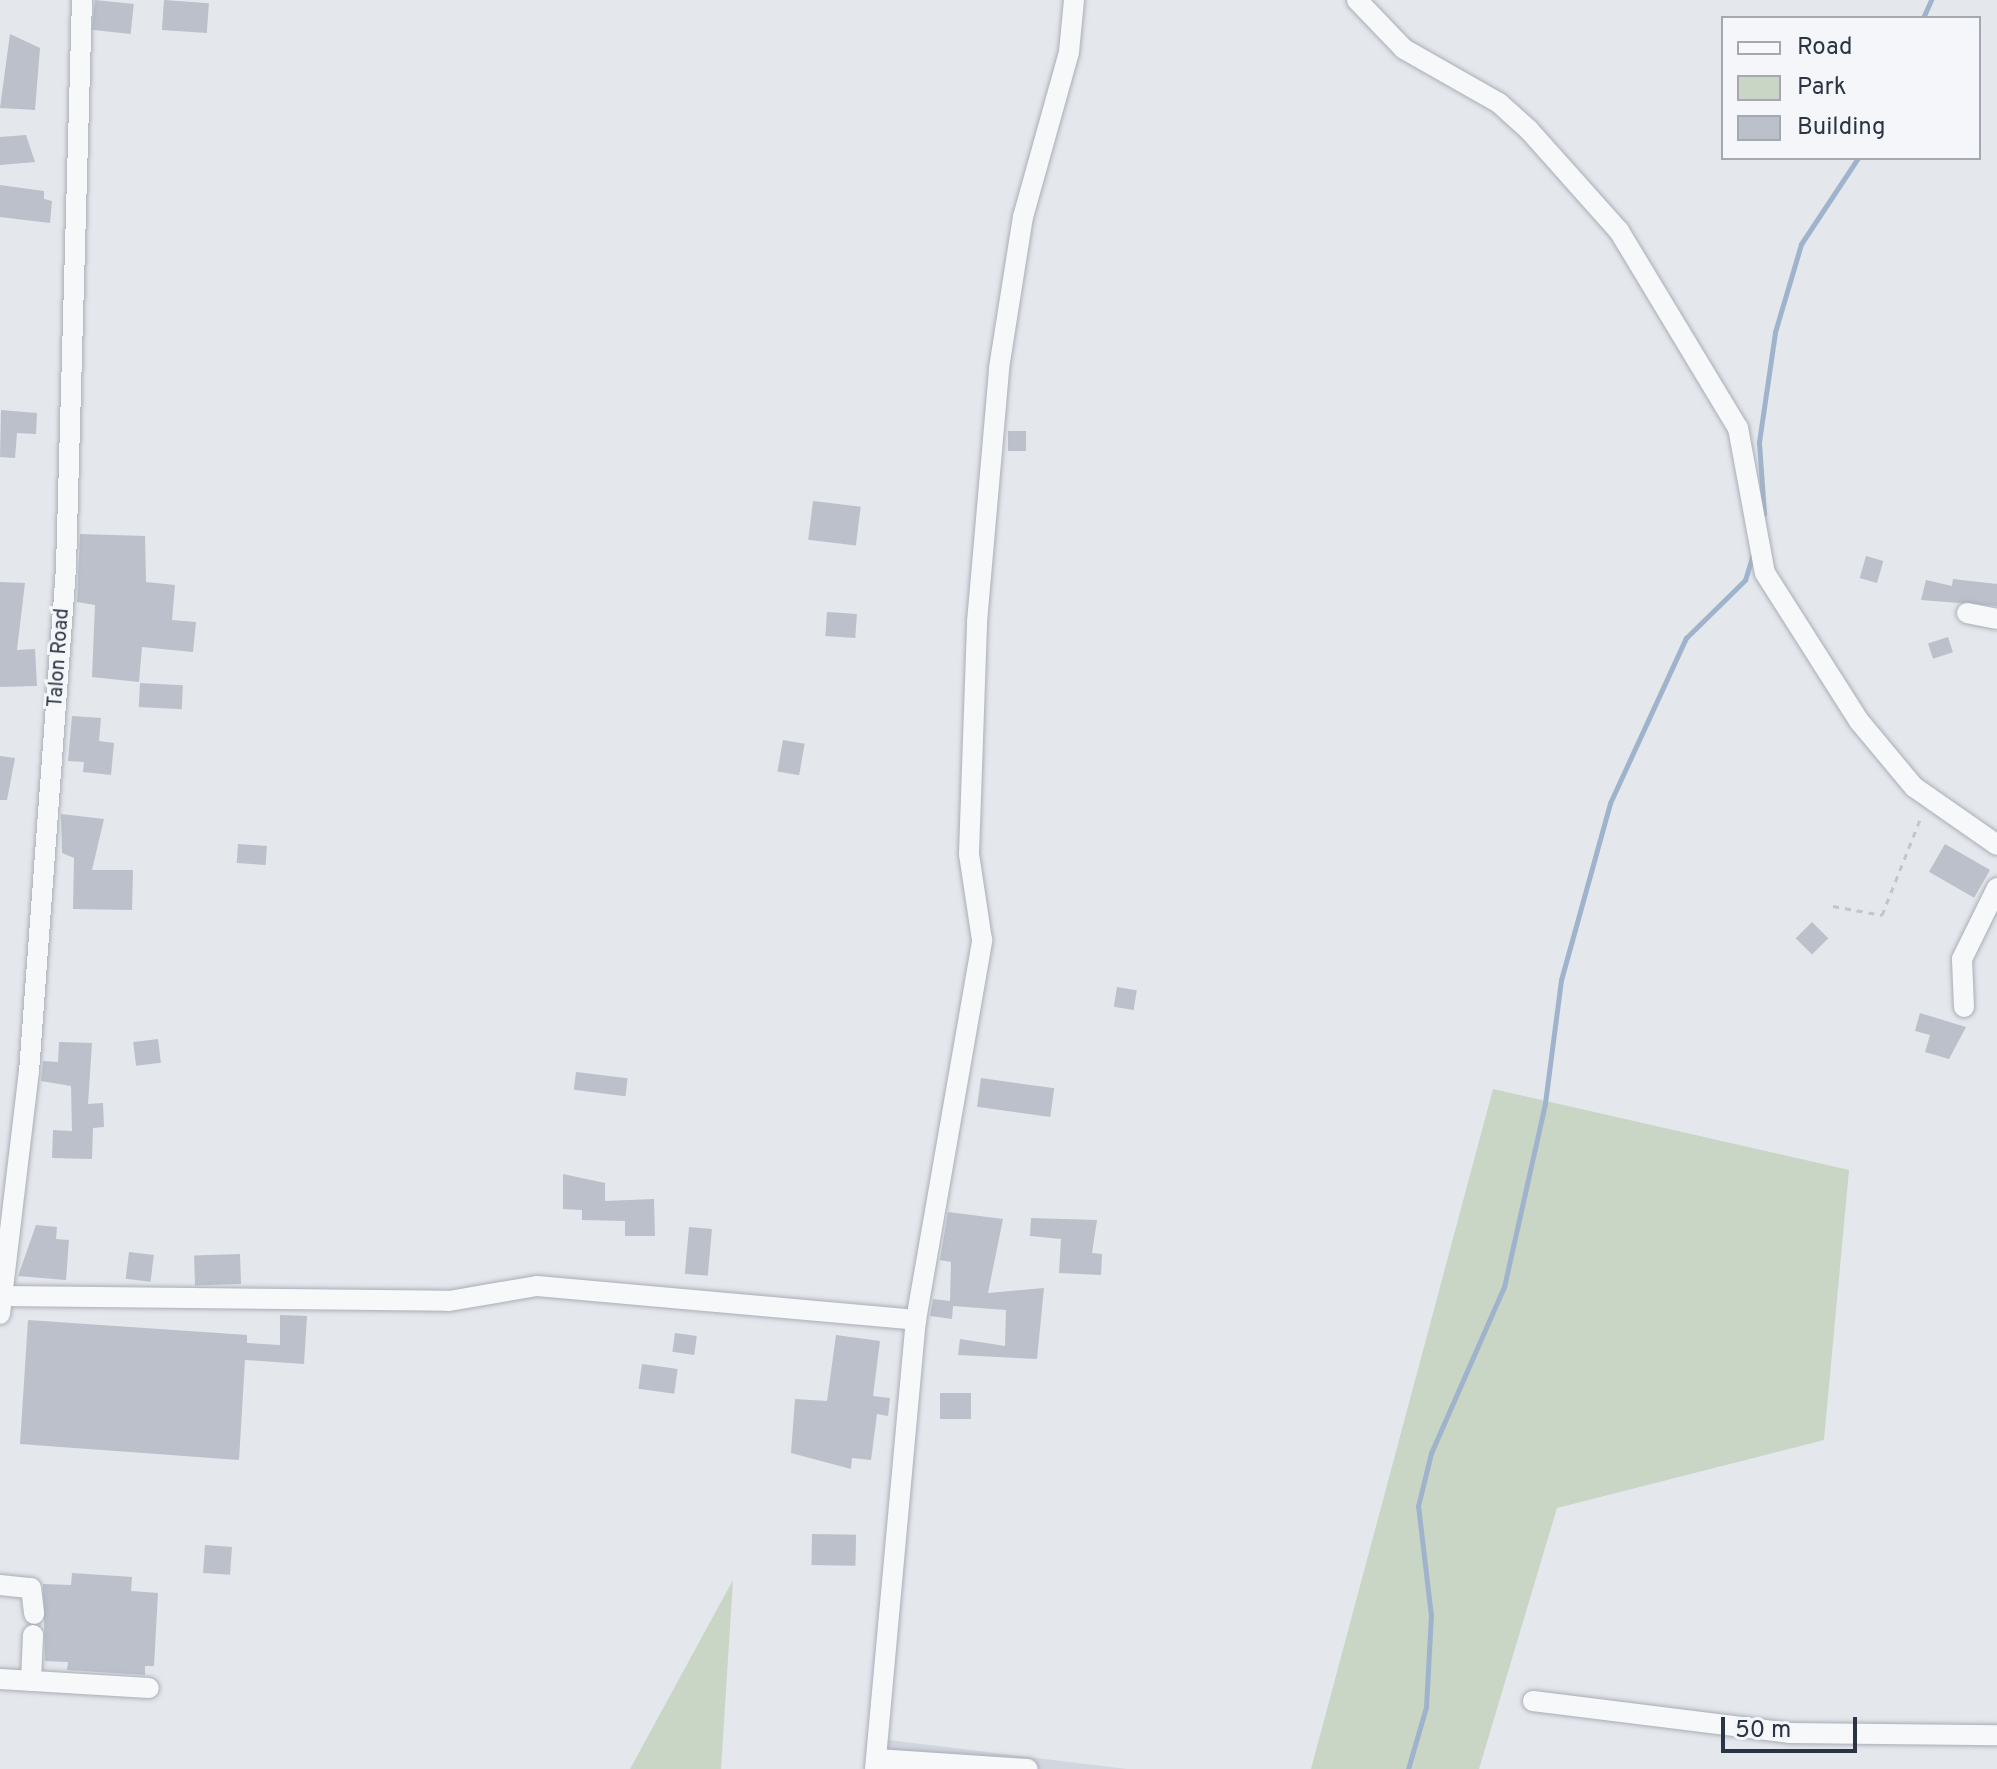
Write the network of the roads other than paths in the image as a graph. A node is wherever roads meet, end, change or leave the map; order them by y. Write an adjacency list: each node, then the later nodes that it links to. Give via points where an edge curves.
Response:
1 (82, 0): 9 (street, Talon Road, via 66,568 29,1072)
2 (1074, 0): 10 (street, via 1069,52 1023,217 999,368 977,622 969,854 982,940)
3 (1357, 0): 6 (street, via 1404,49 1509,112 1619,231 1738,428 1762,558 1859,721 1929,799)
4 (1967, 613): 5 (street)
5 (1997, 619)
6 (1997, 845)
7 (1997, 888): 8 (street, via 1962,959)
8 (1964, 1007)
9 (1, 1305): 10 (street, via 449,1301 537,1286)
10 (916, 1320): 17 (street)
11 (0, 1585): 13 (street, via 31,1588)
12 (0, 1679): 13 (street)
13 (31, 1681): 14 (street)
14 (149, 1688)
15 (1533, 1701): 16 (street, via 1789,1733)
16 (1997, 1735)
17 (875, 1764): 18 (street)
18 (1028, 1769)

